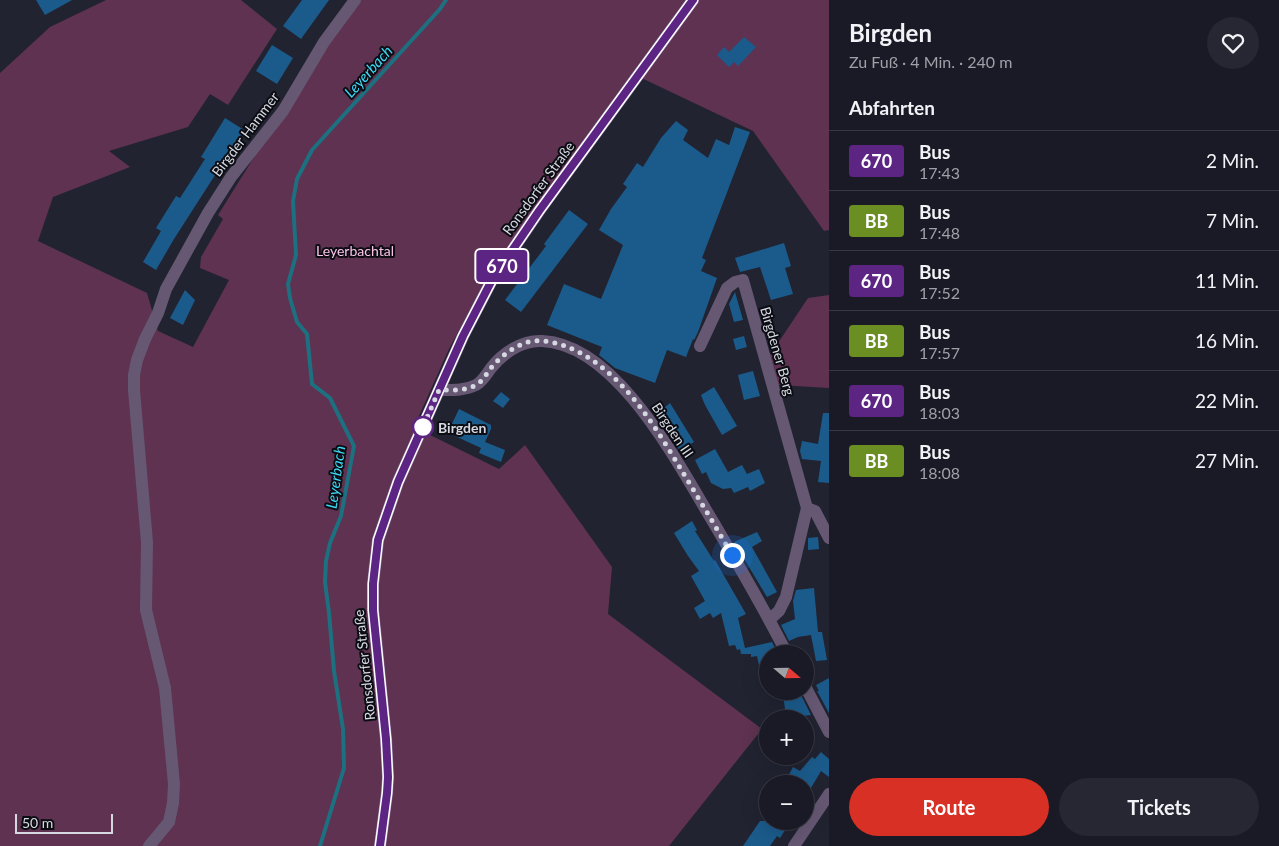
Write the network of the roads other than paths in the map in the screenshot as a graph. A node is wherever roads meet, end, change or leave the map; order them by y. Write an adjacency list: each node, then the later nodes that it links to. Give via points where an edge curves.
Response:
1 (355, 0): 12 (street, Birgder Hammer, via 324,42 283,111 218,195 166,289 139,353 134,390 147,542 146,610 165,688 174,784 172,814 164,830)
2 (693, 0): 4 (main road, Ronsdorfer Straße, via 492,280)
3 (700, 346): 5 (street, Birgdener Berg, via 727,288 743,280)
4 (439, 390): 7 (street, Birgden III, via 460,390 478,385 505,355 528,342 557,343 595,362 621,385 653,424); 13 (main road, Ronsdorfer Straße, via 398,482 378,540 375,559 373,610 388,777)
5 (807, 508): 6 (street, Birgdener Berg, via 815,510); 7 (street, Birgdener Berg, via 786,597)
6 (829, 538)
7 (770, 619): 8 (street, Birgden III)
8 (783, 645)
9 (812, 700): 10 (street)
10 (829, 732)
11 (829, 794): 14 (street)
12 (149, 846)
13 (380, 846)
14 (794, 846)

